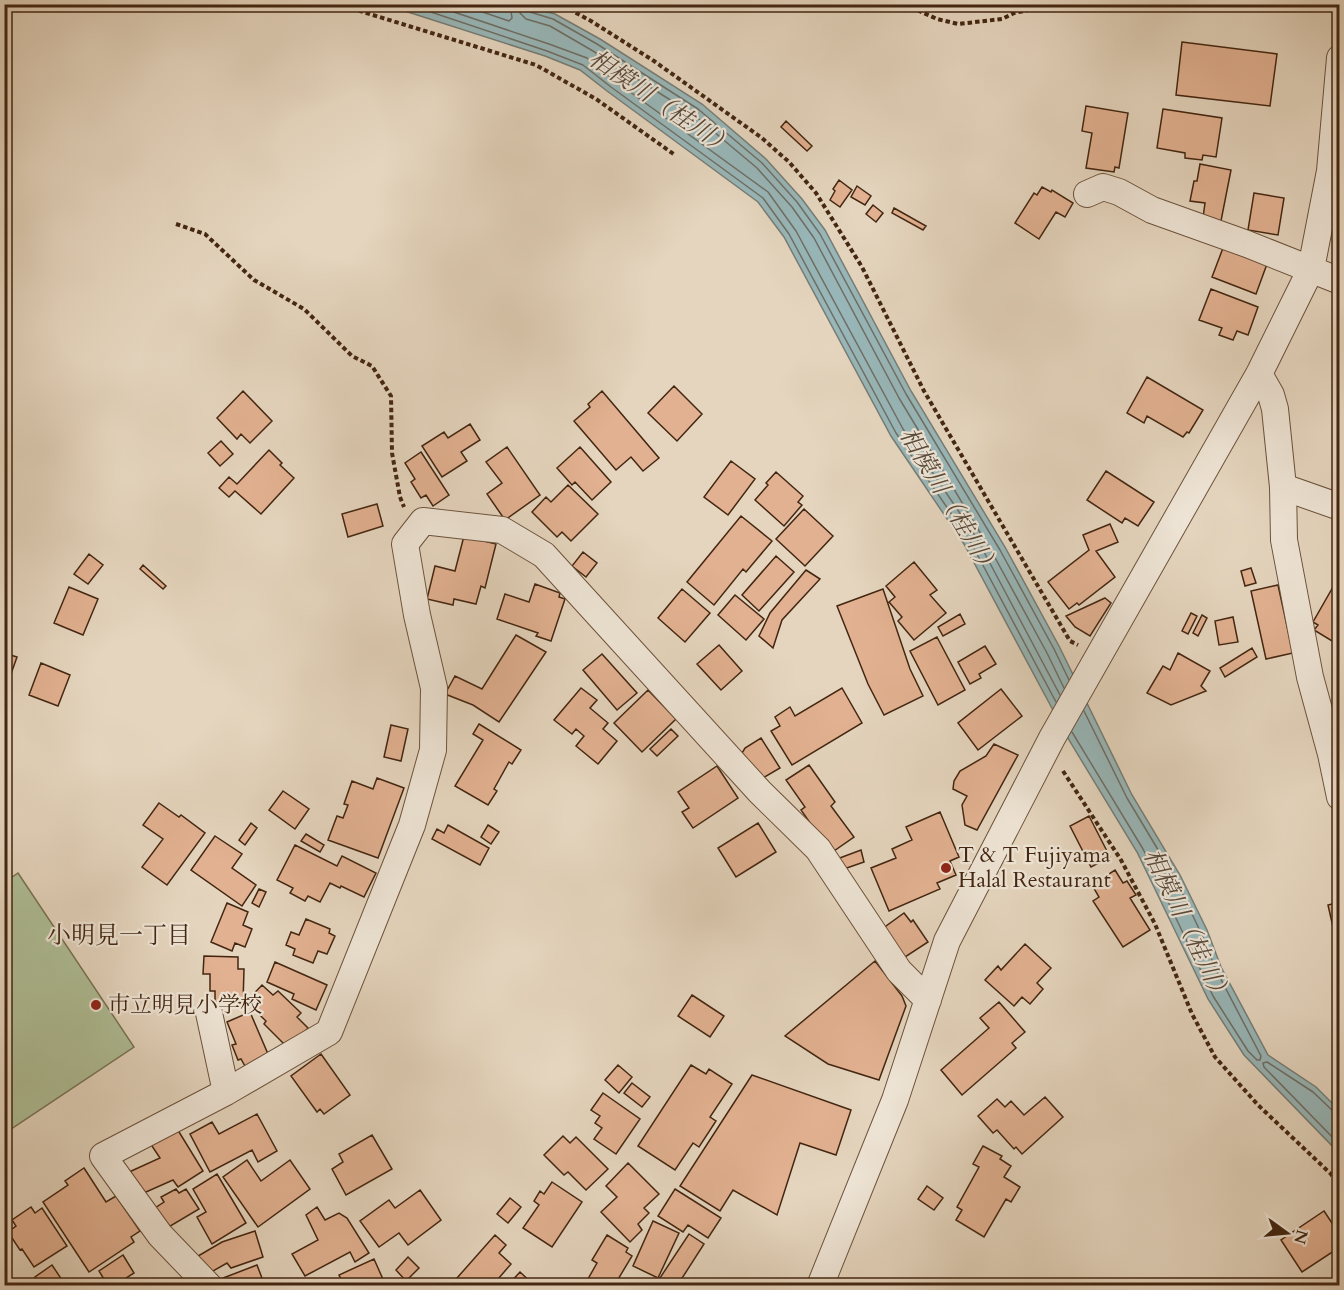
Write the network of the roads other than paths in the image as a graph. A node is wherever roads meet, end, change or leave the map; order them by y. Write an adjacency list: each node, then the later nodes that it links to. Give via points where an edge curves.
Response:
1 (1340, 58): 2 (street)
2 (1336, 127): 4 (street)
3 (1088, 194): 4 (street, via 1103,187 1119,192 1152,210)
4 (1311, 269): 5 (street); 6 (street)
5 (1340, 281)
6 (1259, 374): 7 (street, via 1275,409); 12 (street, via 1049,744 947,941)
7 (1283, 487): 8 (street); 9 (street, via 1284,540)
8 (1340, 507)
9 (1310, 677): 10 (street); 11 (street)
10 (1340, 722)
11 (1340, 797)
12 (927, 1000): 14 (street, via 899,971 818,849 760,792 544,555 502,530 423,520 405,544 434,688 432,750 412,825 329,1032); 16 (street, via 895,1100)
13 (209, 1012): 14 (street)
14 (226, 1092): 15 (street, via 102,1156 160,1235)
15 (209, 1286)
16 (820, 1286)

